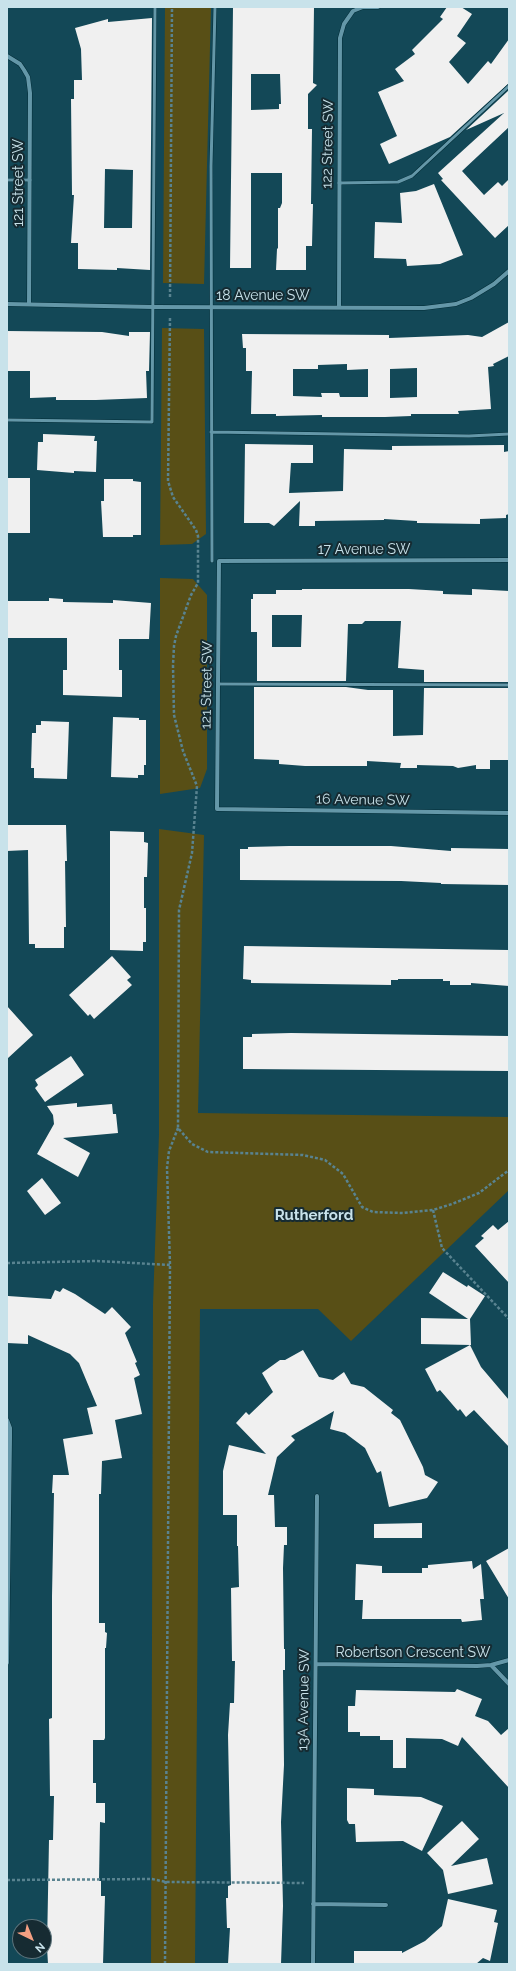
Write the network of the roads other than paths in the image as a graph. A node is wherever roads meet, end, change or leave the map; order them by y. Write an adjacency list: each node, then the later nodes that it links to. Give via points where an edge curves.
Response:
1 (156, 7): 12 (lane)
2 (215, 7): 13 (lane, via 211,166)
3 (378, 7): 8 (street, 122 Street SW, via 363,7 352,11 342,31)
4 (7, 56): 7 (street, 121 Street SW, via 20,64 28,77)
5 (509, 86): 8 (lane, via 409,178 398,182)
6 (7, 180): 7 (lane)
7 (30, 180): 11 (street, 121 Street SW)
8 (339, 183): 14 (street, 122 Street SW)
9 (509, 271): 14 (street, 18 Avenue SW, via 483,291 456,304 424,308)
10 (7, 304): 11 (street, 18 Avenue SW)
11 (29, 304): 12 (street, 18 Avenue SW)
12 (153, 307): 13 (street, 18 Avenue SW); 15 (lane, via 152,422)
13 (212, 307): 14 (street, 18 Avenue SW); 16 (lane)
14 (338, 307)
15 (7, 420)
16 (211, 432): 17 (lane, via 469,436); 19 (lane)
17 (509, 434)
18 (509, 560): 20 (street, 17 Avenue SW)
19 (212, 561)
20 (219, 561): 21 (street, 121 Street SW)
21 (218, 684): 22 (lane); 23 (street, 121 Street SW)
22 (509, 685)
23 (216, 809): 24 (street, 16 Avenue SW)
24 (509, 813)
25 (7, 1420): 28 (street, via 10,1438)
26 (317, 1496): 29 (street, 13A Avenue SW)
27 (509, 1660): 30 (street, Robertson Crescent SW)
28 (7, 1663)
29 (316, 1664): 30 (street, Robertson Crescent SW); 32 (street, 13A Avenue SW)
30 (491, 1665): 31 (street)
31 (509, 1684)
32 (313, 1904): 33 (street); 34 (street, 13A Avenue SW)
33 (386, 1905)
34 (313, 1964)

